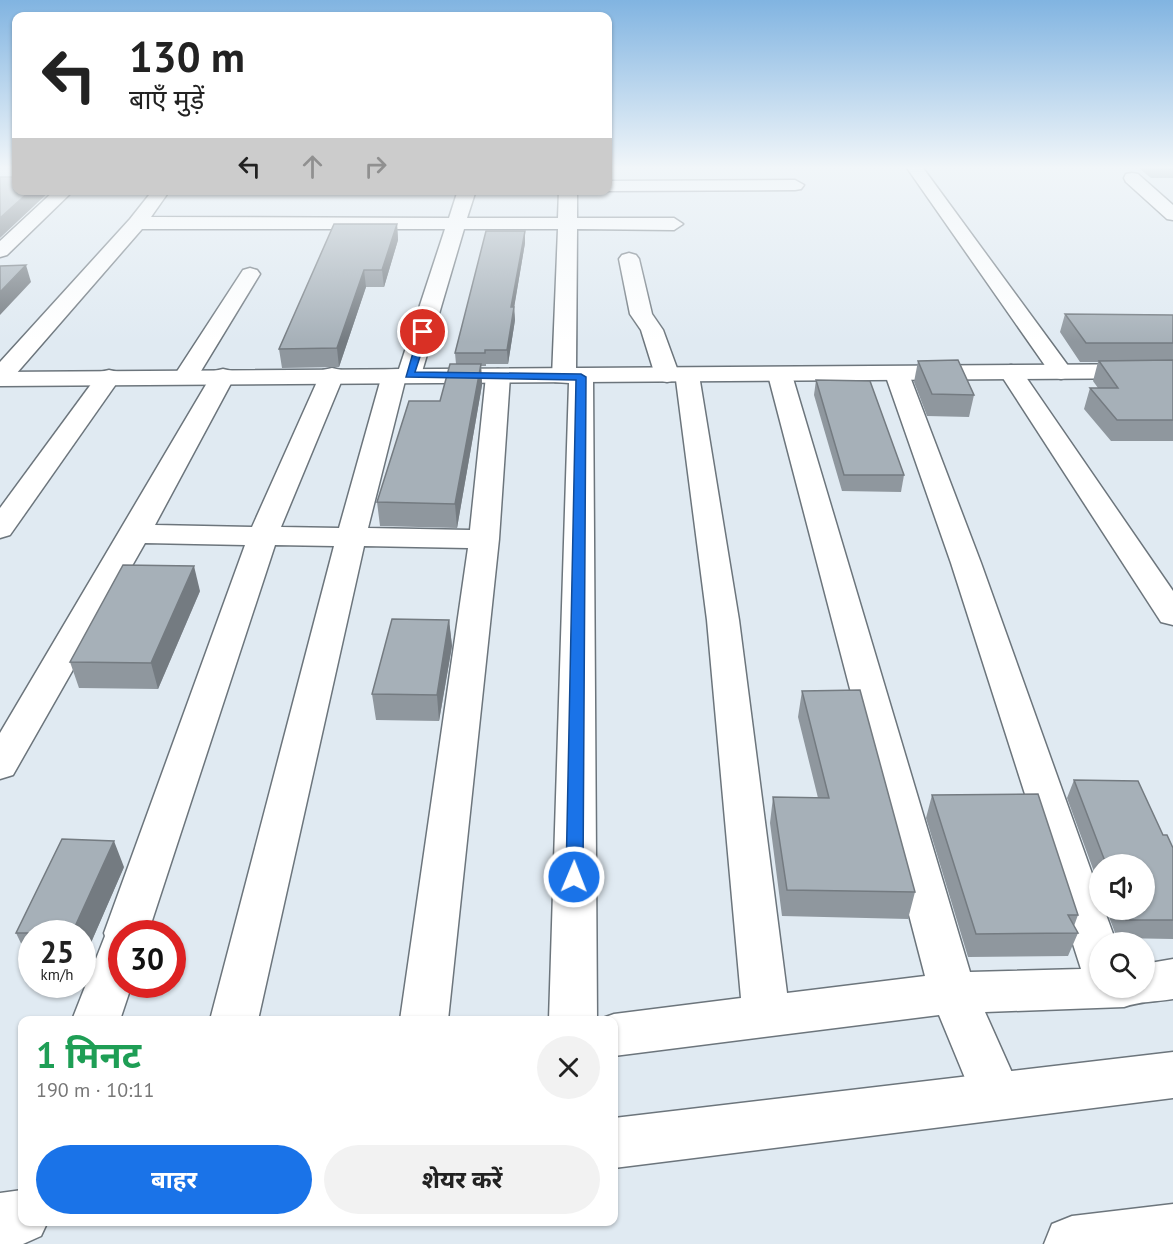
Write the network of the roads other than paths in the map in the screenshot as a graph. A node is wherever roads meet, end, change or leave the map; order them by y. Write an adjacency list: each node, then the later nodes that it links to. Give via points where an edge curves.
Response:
1 (27, 226): 6 (main road)
2 (134, 226): 22 (main road)
3 (457, 226): 14 (main road)
4 (567, 226): 21 (main road)
5 (957, 226): 11 (main road)
6 (0, 251)
7 (629, 259): 15 (main road, via 640,314)
8 (250, 274): 17 (main road)
9 (1173, 371): 11 (main road)
10 (1011, 372): 11 (main road); 12 (main road); 28 (main road)
11 (1061, 372)
12 (897, 374): 16 (main road); 31 (main road)
13 (332, 375): 14 (main road); 18 (main road); 25 (main road)
14 (402, 375): 19 (main road); 26 (main road)
15 (677, 375): 16 (main road); 21 (main road); 41 (main road, via 723,620)
16 (780, 375): 36 (main road)
17 (186, 376): 18 (main road); 20 (main road)
18 (223, 376): 24 (main road)
19 (498, 376): 21 (main road); 27 (main road)
20 (109, 377): 22 (main road); 23 (main road)
21 (573, 377): 40 (main road)
22 (0, 378)
23 (0, 529)
24 (135, 534): 25 (main road); 29 (main road)
25 (264, 535): 26 (main road); 30 (main road)
26 (351, 538): 27 (main road); 38 (main road)
27 (484, 539): 39 (main road)
28 (1173, 615)
29 (0, 765)
30 (131, 920)
31 (1099, 932)
32 (1173, 979): 33 (main road)
33 (1155, 980)
34 (1089, 984): 36 (main road)
35 (108, 986): 37 (main road)
36 (953, 993): 41 (main road); 44 (main road)
37 (97, 1016)
38 (235, 1016)
39 (424, 1016)
40 (573, 1016)
41 (766, 1016): 42 (main road)
42 (618, 1034)
43 (1173, 1075): 44 (main road)
44 (997, 1095): 45 (main road)
45 (618, 1142)
46 (18, 1218): 47 (main road)
47 (0, 1220)
48 (1173, 1232): 49 (main road)
49 (1072, 1244)

